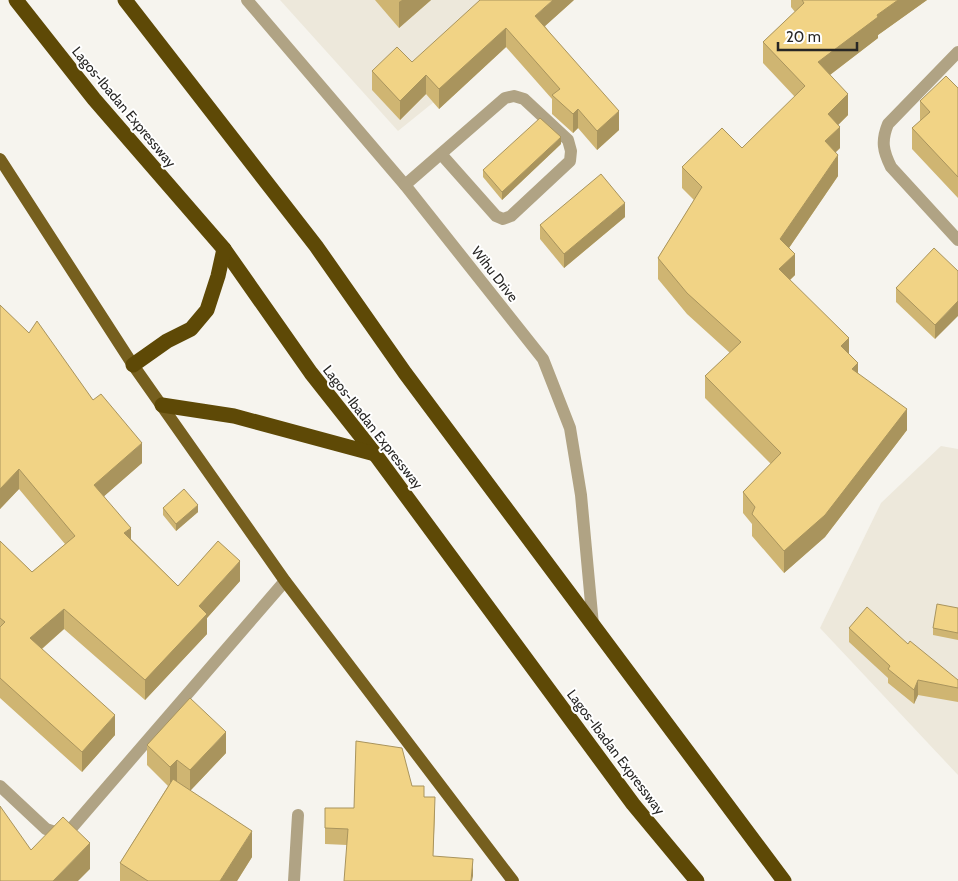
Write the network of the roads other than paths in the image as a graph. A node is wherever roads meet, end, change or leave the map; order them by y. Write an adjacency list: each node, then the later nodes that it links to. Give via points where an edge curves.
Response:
1 (16, 0): 9 (highway, Lagos-Ibadan Expressway, via 94,99)
2 (125, 0): 14 (highway, via 316,246 405,373)
3 (246, 0): 7 (street, Wihu Drive)
4 (958, 52): 8 (street, via 888,124 882,138 884,153 891,167)
5 (442, 154): 5 (street, via 496,216 503,219 511,216 570,161 572,151 568,140 524,99 514,96 505,98); 7 (street)
6 (0, 159): 10 (main road)
7 (406, 185): 14 (street, Wihu Drive, via 543,358 570,428 581,495)
8 (958, 240)
9 (224, 249): 10 (highway, via 207,310 191,329); 12 (highway, Lagos-Ibadan Expressway, via 310,373)
10 (133, 365): 11 (main road)
11 (162, 405): 12 (highway, via 234,416); 13 (main road)
12 (375, 454): 19 (highway, Lagos-Ibadan Expressway, via 633,804)
13 (285, 581): 15 (street, via 69,831 58,833 46,829); 18 (main road)
14 (593, 625): 20 (highway)
15 (0, 786)
16 (298, 815): 17 (street)
17 (294, 881)
18 (513, 881)
19 (697, 881)
20 (784, 881)

